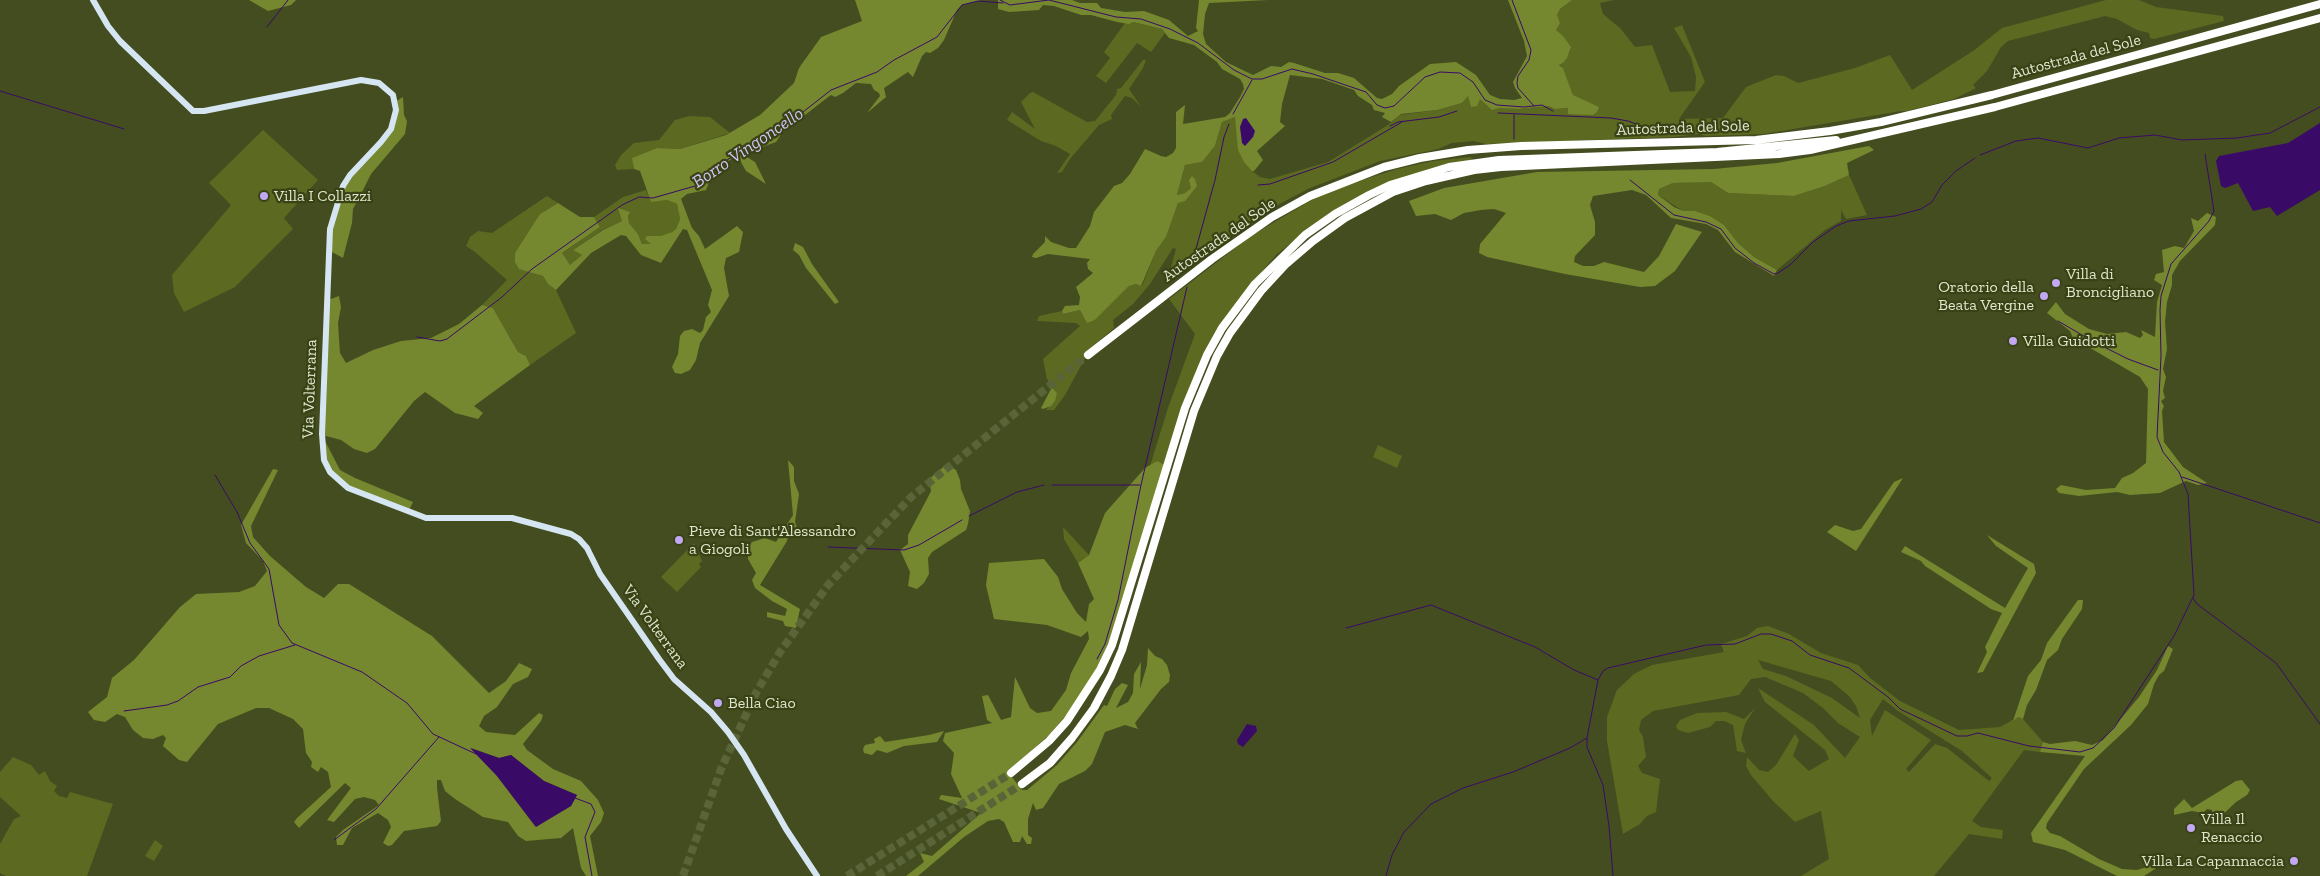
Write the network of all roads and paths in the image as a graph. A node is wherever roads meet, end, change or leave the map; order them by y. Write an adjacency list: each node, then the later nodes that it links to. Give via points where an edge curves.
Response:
1 (93, 0): 8 (main road, Via Volterrana, via 120,41 193,111 361,80 379,83 393,95 396,110 391,129 343,186 330,229 322,434 324,460 330,472 348,488 426,518 512,518 579,539 674,679 728,732)
2 (2320, 4): 5 (highway, Autostrada del Sole, via 1992,95 1830,131 1756,140 1468,150 1384,167 1310,196 1272,217)
3 (2320, 18): 4 (highway, Autostrada del Sole)
4 (1885, 133): 6 (highway, Autostrada del Sole, via 1717,152 1499,160 1449,167 1376,191 1305,234 1255,284 1231,315 1207,355 1185,408 1112,645 1100,670 1049,741); 7 (highway, Autostrada del Sole, via 1779,154 1501,167 1450,174 1393,192 1313,241 1262,291 1217,356 1196,405 1122,650 1111,676 1094,708 1072,738 1050,763)
5 (1088, 354)
6 (1011, 773)
7 (1022, 784)
8 (817, 876)

